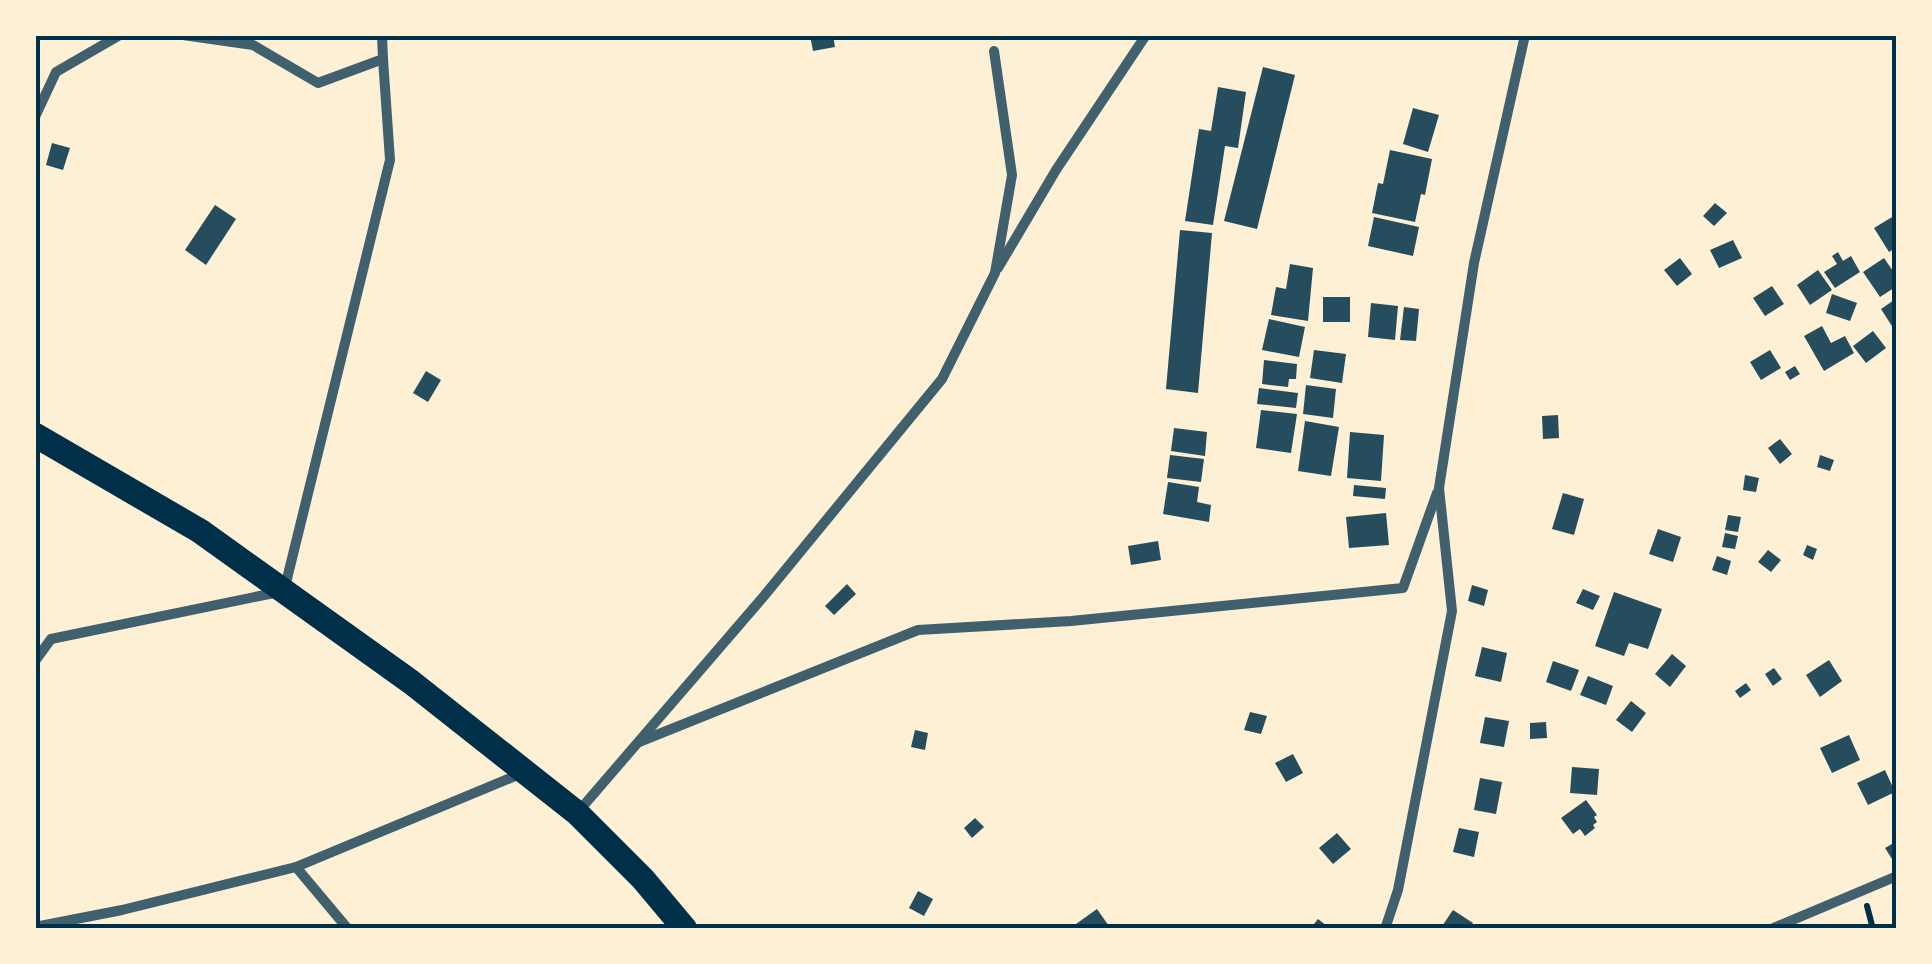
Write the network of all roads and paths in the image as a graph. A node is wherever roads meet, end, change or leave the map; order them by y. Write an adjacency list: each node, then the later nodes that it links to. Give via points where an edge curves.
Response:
1 (120, 35): 8 (street, via 56,72)
2 (183, 35): 7 (street, via 253,46 318,83)
3 (382, 35): 7 (street)
4 (1146, 35): 9 (street)
5 (1524, 35): 11 (street, via 1474,262)
6 (994, 51): 9 (street, via 1012,175)
7 (383, 59): 12 (street, via 390,160)
8 (35, 117)
9 (995, 274): 14 (street, via 942,379)
10 (35, 435): 12 (main road, via 200,531)
11 (1439, 488): 14 (street, via 1403,588 918,630); 22 (street, via 1452,610)
12 (284, 591): 13 (street, via 51,639); 15 (main road)
13 (35, 661)
14 (638, 743): 16 (street)
15 (524, 772): 16 (main road); 17 (street)
16 (577, 813): 21 (main road)
17 (296, 867): 19 (street); 20 (street)
18 (1897, 876): 23 (street)
19 (35, 926)
20 (348, 929)
21 (684, 929)
22 (1385, 929)
23 (1772, 929)

